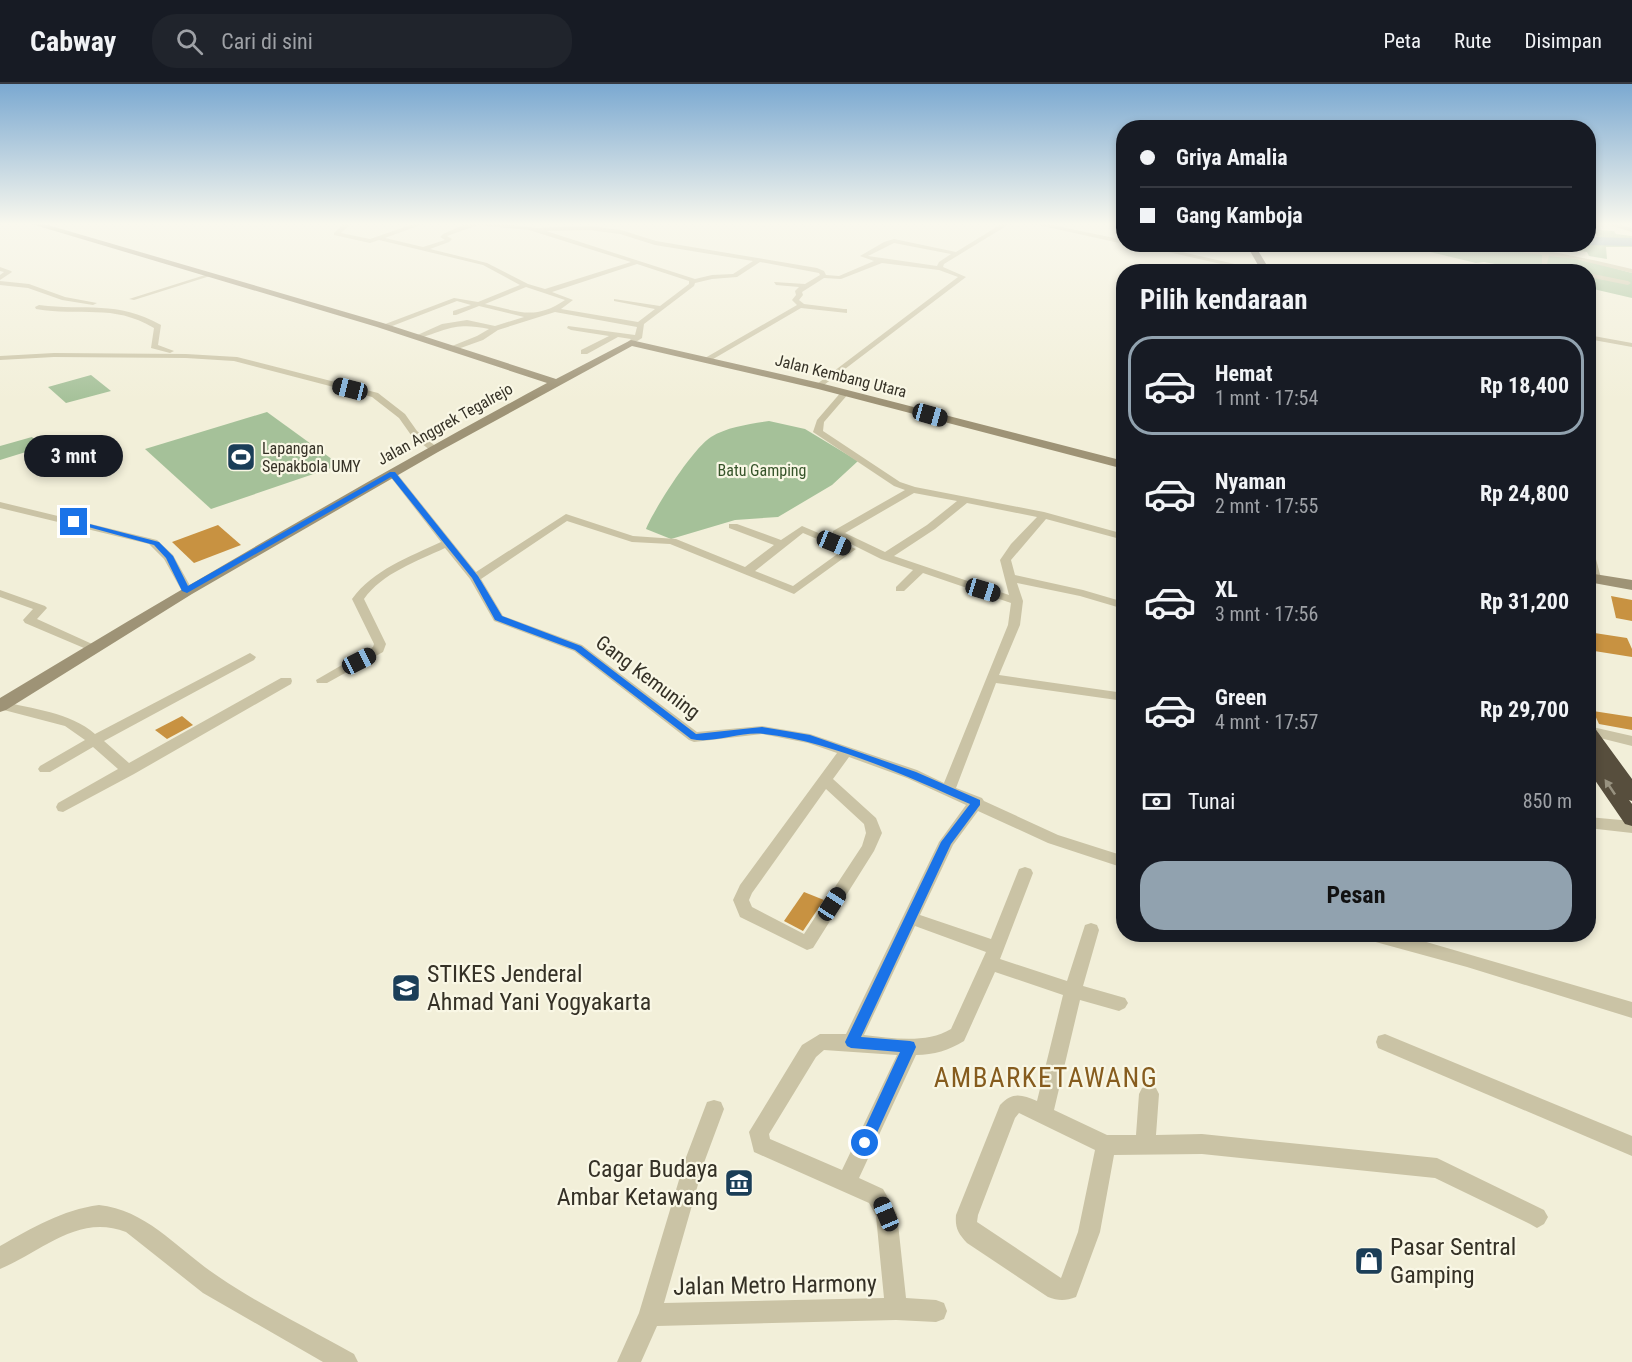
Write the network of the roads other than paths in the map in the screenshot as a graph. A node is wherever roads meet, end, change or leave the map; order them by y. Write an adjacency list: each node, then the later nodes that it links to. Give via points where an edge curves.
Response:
1 (693, 282): 18 (street)
2 (0, 283): 20 (street, via 29,286 64,299)
3 (185, 283): 13 (street)
4 (231, 283): 25 (street)
5 (522, 283): 10 (street)
6 (573, 283): 12 (street)
7 (776, 283): 11 (street)
8 (811, 283): 11 (street)
9 (955, 283): 39 (street)
10 (526, 285): 12 (street); 15 (street)
11 (805, 286): 16 (street, via 795,299)
12 (544, 292): 19 (street, via 570,300)
13 (132, 299)
14 (616, 300): 18 (street)
15 (479, 304): 22 (street); 23 (street); 25 (street, via 456,299)
16 (800, 306): 21 (street); 37 (street)
17 (39, 307): 20 (street, via 59,311)
18 (660, 308): 24 (street)
19 (555, 310): 23 (street); 24 (street)
20 (129, 311): 35 (street, via 158,327 154,347)
21 (843, 311)
22 (456, 313)
23 (529, 316): 26 (street)
24 (640, 325): 31 (street)
25 (384, 326): 29 (street)
26 (495, 328): 29 (street, via 465,322); 33 (street)
27 (571, 328): 28 (street)
28 (615, 336): 31 (street); 34 (street)
29 (417, 337): 33 (street)
30 (1596, 338): 32 (street)
31 (634, 340): 37 (street, Jalan Kembang Utara); 38 (street, Jalan Anggrek Tegalrejo)
32 (1632, 345)
33 (455, 348): 38 (street)
34 (584, 352)
35 (186, 356): 36 (street); 41 (street, via 234,359 375,395)
36 (0, 358)
37 (708, 360): 39 (street, Jalan Kembang Utara)
38 (557, 382): 41 (street, Jalan Anggrek Tegalrejo)
39 (820, 386): 40 (street, Jalan Kembang Utara)
40 (845, 393): 42 (street, Jalan Kembang Utara); 44 (street, via 820,422 818,432 897,484)
41 (434, 449): 43 (street, Jalan Anggrek Tegalrejo)
42 (1116, 463)
43 (392, 473): 54 (street, Gang Kemuning); 64 (street, Jalan Anggrek Tegalrejo)
44 (913, 490): 45 (street); 52 (street)
45 (966, 499): 49 (street); 56 (street)
46 (0, 505): 47 (street)
47 (13, 507): 48 (street); 64 (street, via 156,544 169,556)
48 (0, 513)
49 (1044, 515): 53 (street); 60 (street, via 1005,560)
50 (733, 526): 55 (street)
51 (819, 527): 52 (street)
52 (837, 533): 56 (street)
53 (1116, 535)
54 (448, 542): 59 (street, Gang Kemuning); 71 (street, via 362,591 358,599 379,649)
55 (782, 544): 58 (street); 58 (street, via 802,529 851,549 794,591)
56 (885, 557): 57 (street)
57 (921, 569): 63 (street); 66 (street)
58 (746, 572): 59 (street, via 672,541 632,539 566,517)
59 (475, 578): 79 (street, Gang Kemuning, via 499,619 578,648 694,737 762,730)
60 (1011, 578): 66 (street); 67 (street)
61 (1596, 578): 62 (street)
62 (1632, 585)
63 (900, 589)
64 (187, 591): 68 (street, Jalan Anggrek Tegalrejo)
65 (0, 593): 68 (street, via 41,608 29,620)
66 (1017, 601): 70 (street, via 1014,625)
67 (1116, 603)
68 (95, 648): 74 (street, Jalan Anggrek Tegalrejo)
69 (250, 657): 76 (street)
70 (991, 678): 73 (street); 84 (street)
71 (322, 680)
72 (286, 681): 82 (street)
73 (1116, 696)
74 (1, 705): 76 (street, via 70,723)
75 (1596, 733): 77 (street)
76 (95, 740): 81 (street); 82 (street)
77 (1632, 741)
78 (1596, 742): 85 (highway)
79 (846, 751): 83 (street); 84 (street, Gang Kemuning)
80 (1596, 767): 88 (highway, one-way to 80)
81 (45, 770)
82 (129, 771): 87 (street)
83 (825, 780): 83 (street, via 871,822 874,833 869,848 807,942 746,912 740,903 741,896)
84 (948, 790): 86 (street, Gang Kemuning)
85 (1632, 794)
86 (976, 802): 91 (street, Gang Kemuning, via 1053,838); 93 (street, via 947,842)
87 (63, 807)
88 (1632, 819)
89 (1596, 823): 90 (street)
90 (1632, 827)
91 (1116, 859)
92 (1025, 873): 96 (street, Jalan Metro Harmony)
93 (911, 918): 96 (street); 100 (street)
94 (1091, 930): 97 (street)
95 (1401, 942): 99 (street)
96 (993, 956): 97 (street); 102 (street, Jalan Metro Harmony, via 958,1035 939,1046)
97 (1073, 991): 98 (street); 105 (street)
98 (1119, 1003)
99 (1632, 1010)
100 (851, 1042): 102 (street, Jalan Metro Harmony); 109 (street, Jalan Metro Harmony, via 820,1042 809,1051 758,1138 761,1145)
101 (1385, 1042): 108 (street)
102 (910, 1047): 109 (street)
103 (1149, 1094): 106 (street)
104 (714, 1109): 114 (street, via 695,1160)
105 (1043, 1115): 107 (street); 107 (street, via 1022,1104 1014,1104 1007,1112 966,1226 1056,1289 1068,1289 1089,1232)
106 (1145, 1143): 107 (street); 110 (street, via 1202,1144 1437,1168)
107 (1106, 1145)
108 (1632, 1146)
109 (847, 1182): 112 (street, Jalan Metro Harmony, via 876,1196 886,1214)
110 (1537, 1216)
111 (0, 1258): 115 (street, via 57,1227 93,1215 121,1217 211,1285)
112 (896, 1309): 113 (street); 114 (street, Jalan Metro Harmony)
113 (936, 1311)
114 (650, 1315): 116 (street)
115 (346, 1362)
116 (629, 1362)

